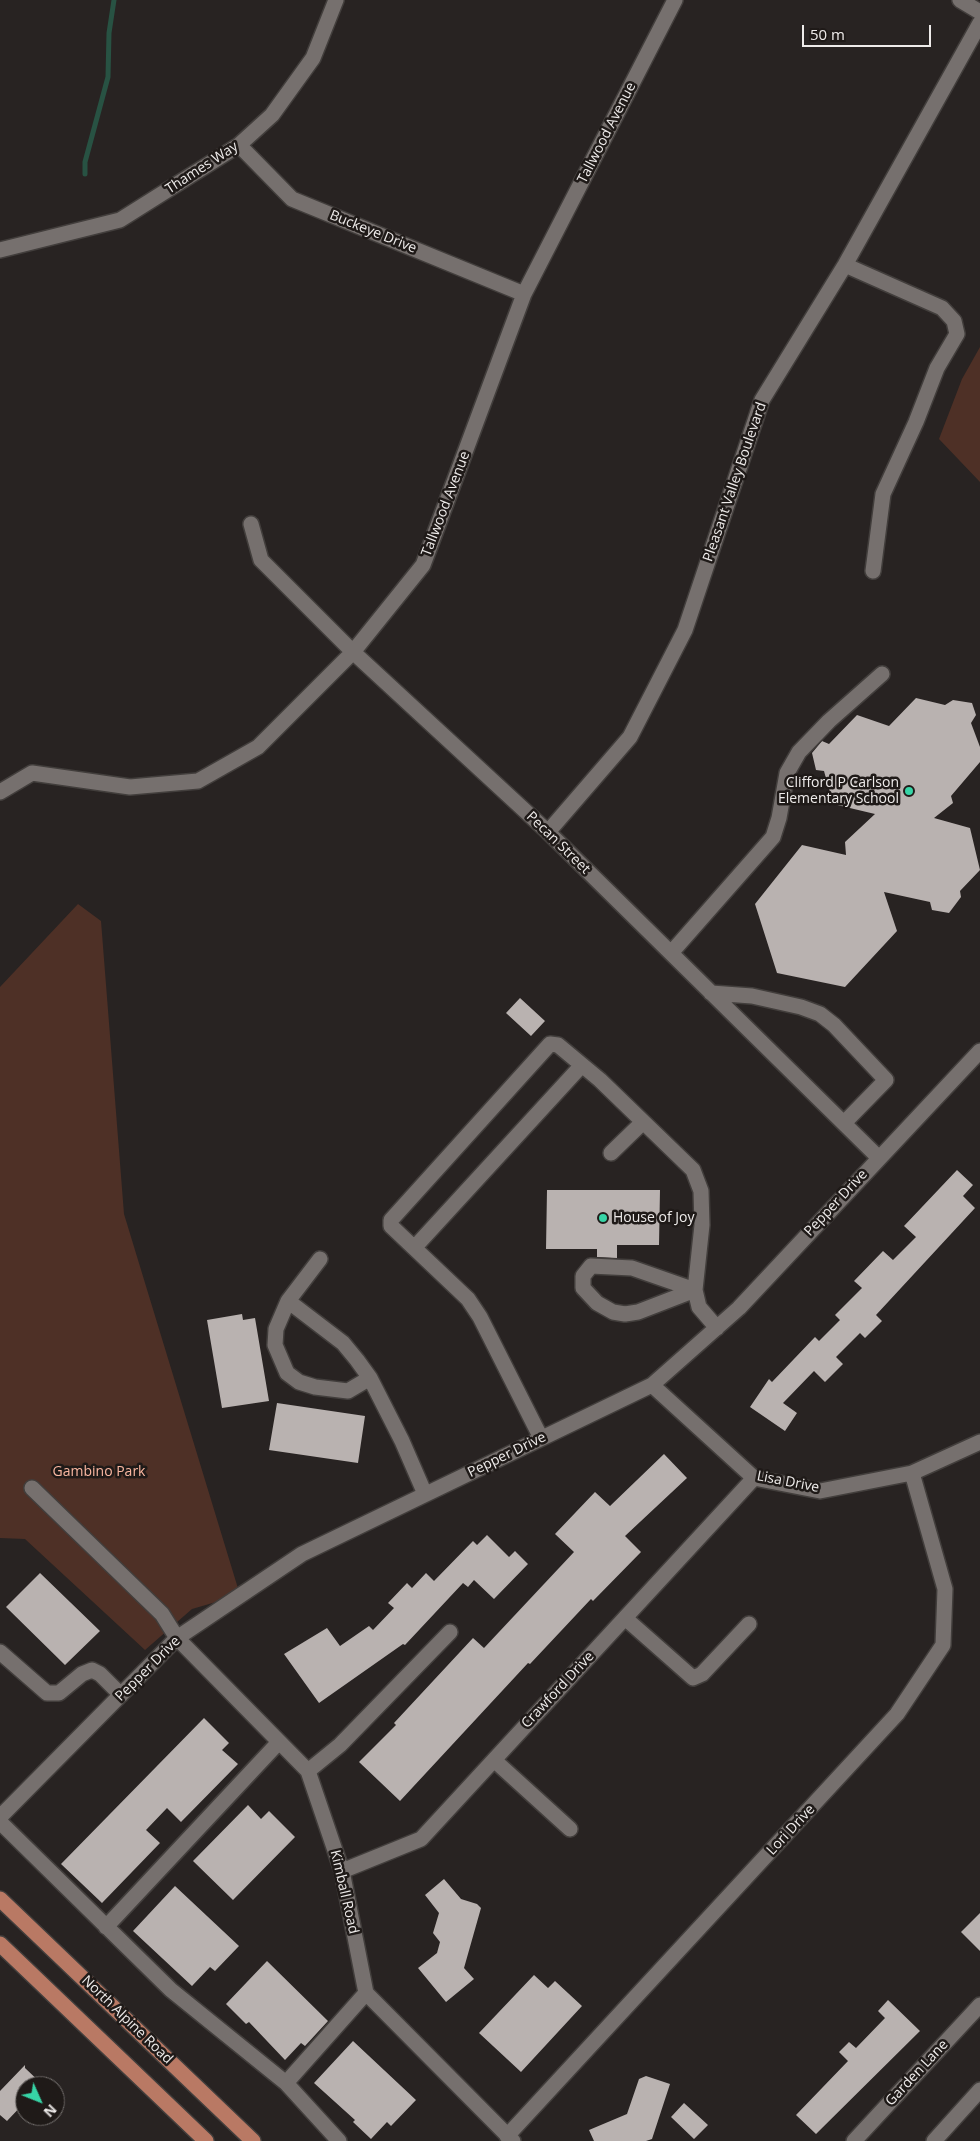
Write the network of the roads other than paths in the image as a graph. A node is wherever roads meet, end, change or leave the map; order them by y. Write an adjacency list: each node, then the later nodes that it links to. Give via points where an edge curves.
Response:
1 (336, 0): 6 (street, Thames Way, via 313,58 272,115)
2 (676, 0): 9 (street, Tallwood Avenue)
3 (960, 0): 4 (street)
4 (980, 12)
5 (980, 22): 8 (street, Pleasant Valley Boulevard)
6 (239, 145): 7 (street, Thames Way, via 120,220); 9 (street, Buckeye Drive, via 292,199)
7 (0, 250)
8 (845, 265): 11 (street, via 942,308 954,321 957,334 937,368 883,494); 15 (street, Pleasant Valley Boulevard, via 762,400 685,630 630,737)
9 (524, 294): 12 (street, Tallwood Avenue, via 423,565)
10 (251, 524): 12 (street, Pecan Street, via 261,560)
11 (874, 571)
12 (353, 652): 14 (street, Tallwood Avenue, via 258,747 198,782 130,787 32,773); 15 (street, Pecan Street)
13 (882, 674): 16 (street, via 799,752 787,773 773,837)
14 (0, 792)
15 (548, 832): 16 (street, Pecan Street)
16 (671, 953): 17 (street, Pecan Street)
17 (711, 993): 21 (street, Pecan Street); 21 (street, via 752,996 801,1007 820,1014 834,1025 886,1080)
18 (980, 1051): 23 (street, Pepper Drive)
19 (582, 1065): 20 (street); 24 (street); 24 (street, via 558,1045 550,1044 394,1215 391,1226)
20 (643, 1122): 22 (street); 26 (street, via 693,1170 698,1181 702,1225)
21 (844, 1123): 23 (street, Pecan Street)
22 (611, 1153)
23 (878, 1157): 28 (street, Pepper Drive, via 739,1308)
24 (415, 1247): 31 (street, via 468,1299 480,1317)
25 (320, 1259): 27 (street)
26 (694, 1290): 26 (street, via 632,1268 591,1266 583,1276 583,1288 597,1303 613,1312 625,1314); 28 (street, via 699,1307)
27 (288, 1301): 29 (street, via 342,1343); 29 (street, via 276,1329 275,1345 287,1373 314,1387 348,1391)
28 (716, 1328): 30 (street, Pepper Drive)
29 (370, 1378): 36 (street)
30 (652, 1385): 31 (street, Pepper Drive); 34 (street, Lisa Drive)
31 (541, 1438): 36 (street, Pepper Drive)
32 (980, 1442): 33 (street, Lisa Drive)
33 (912, 1472): 34 (street, Lisa Drive, via 820,1491); 57 (street, Lori Drive, via 945,1589 944,1645 897,1714)
34 (754, 1478): 37 (street, Crawford Drive)
35 (32, 1488): 40 (street, Kimball Road, via 162,1614)
36 (425, 1494): 40 (street, Pepper Drive, via 302,1554)
37 (625, 1618): 38 (street, via 694,1678 702,1674); 44 (street, Crawford Drive)
38 (749, 1624)
39 (450, 1632): 45 (street, via 340,1745)
40 (177, 1638): 42 (street, Pepper Drive); 43 (street, Kimball Road)
41 (0, 1652): 42 (street, via 47,1694 59,1693 92,1670)
42 (121, 1696): 46 (street, Pepper Drive)
43 (280, 1742): 45 (street, Kimball Road); 51 (street)
44 (494, 1760): 48 (street); 49 (street, Crawford Drive, via 421,1839)
45 (308, 1771): 49 (street, Kimball Road)
46 (0, 1817)
47 (0, 1822): 51 (street)
48 (570, 1829)
49 (342, 1871): 53 (street, Kimball Road)
50 (0, 1899): 60 (main road, North Alpine Road)
51 (106, 1927): 55 (street, via 171,1990)
52 (0, 1944): 59 (main road)
53 (366, 1993): 55 (street); 57 (street)
54 (980, 2005): 58 (street, Garden Lane)
55 (286, 2083): 61 (street)
56 (980, 2090): 62 (street)
57 (510, 2138)
58 (856, 2140)
59 (206, 2141)
60 (253, 2141)
61 (339, 2141)
62 (934, 2141)

